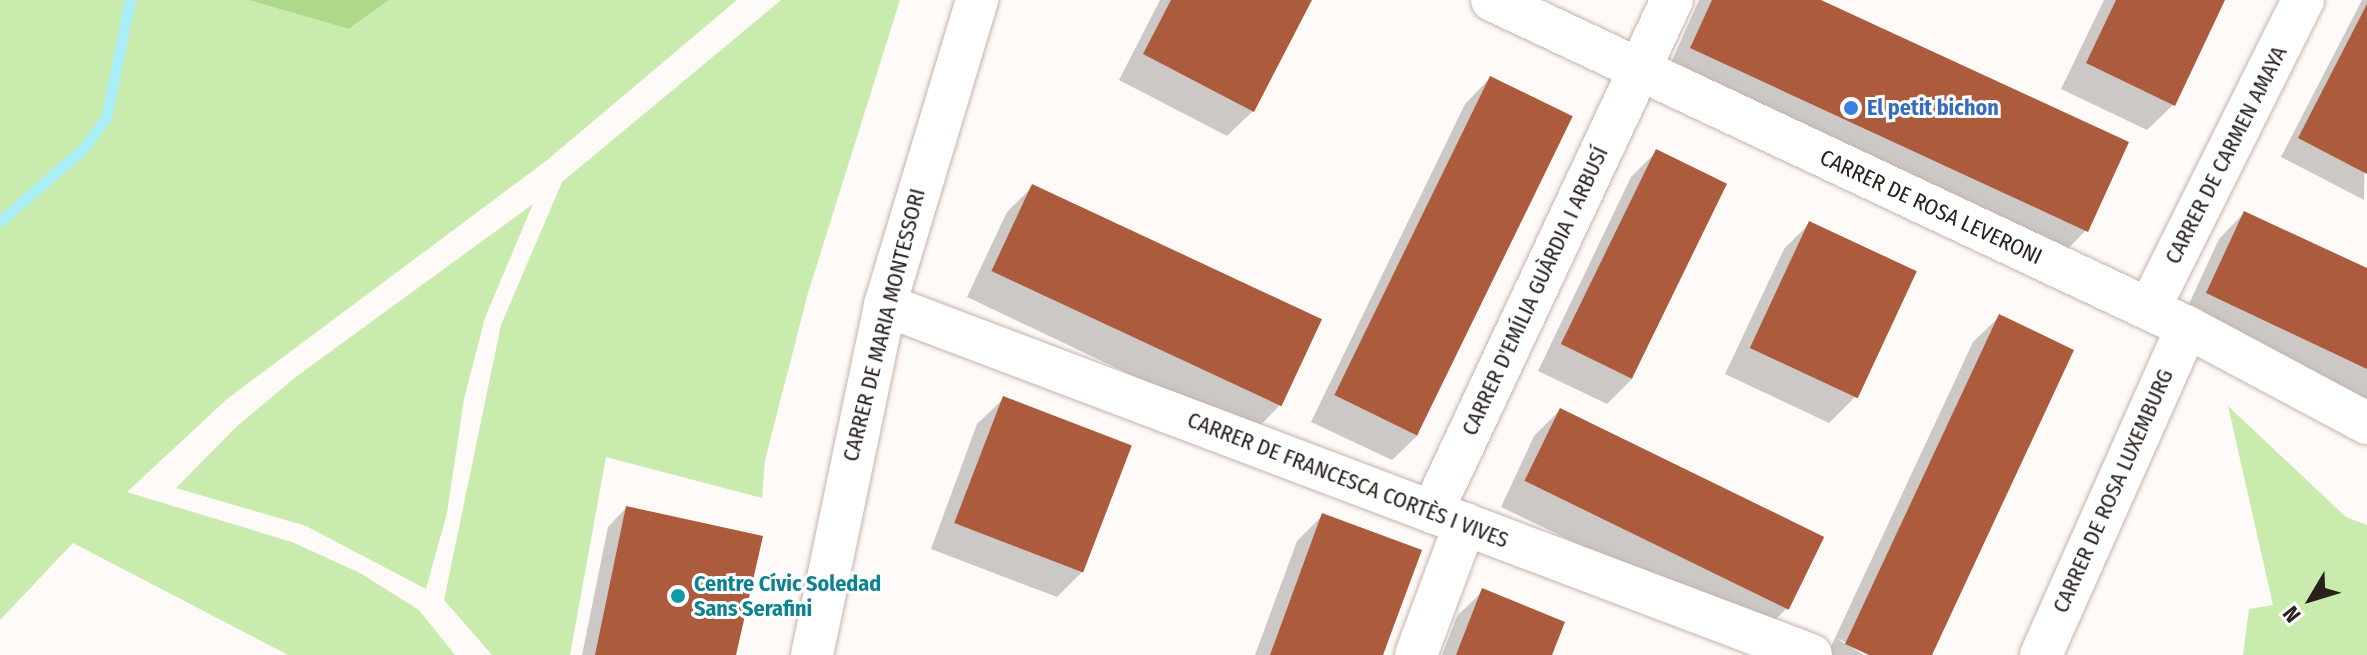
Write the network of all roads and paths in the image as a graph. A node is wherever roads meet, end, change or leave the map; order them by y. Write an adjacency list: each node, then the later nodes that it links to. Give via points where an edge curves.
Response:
1 (977, 0): 6 (street, CARRER DE MARIA MONTESSORI)
2 (1492, 0): 5 (street, CARRER DE ROSA LEVERONI)
3 (1672, 0): 5 (street, CARRER D'EMÍLIA GUÀRDIA I ARBUSÍ)
4 (2303, 0): 7 (street, CARRER DE CARMEN AMAYA)
5 (1639, 69): 7 (street, CARRER DE ROSA LEVERONI); 10 (street, CARRER D'EMÍLIA GUÀRDIA I ARBUSÍ)
6 (885, 305): 10 (street, CARRER DE FRANCESCA CORTÈS I VIVES); 11 (street, CARRER DE MARIA MONTESSORI)
7 (2149, 309): 8 (street, CARRER DE ROSA LEVERONI)
8 (2187, 327): 9 (street, CARRER DE ROSA LEVERONI); 14 (street, CARRER DE ROSA LUXEMBURG)
9 (2367, 423)
10 (1448, 518): 12 (street, CARRER D'EMÍLIA GUÀRDIA I ARBUSÍ); 13 (street, CARRER DE FRANCESCA CORTÈS I VIVES)
11 (812, 655)
12 (1416, 655)
13 (1811, 655)
14 (2041, 655)

